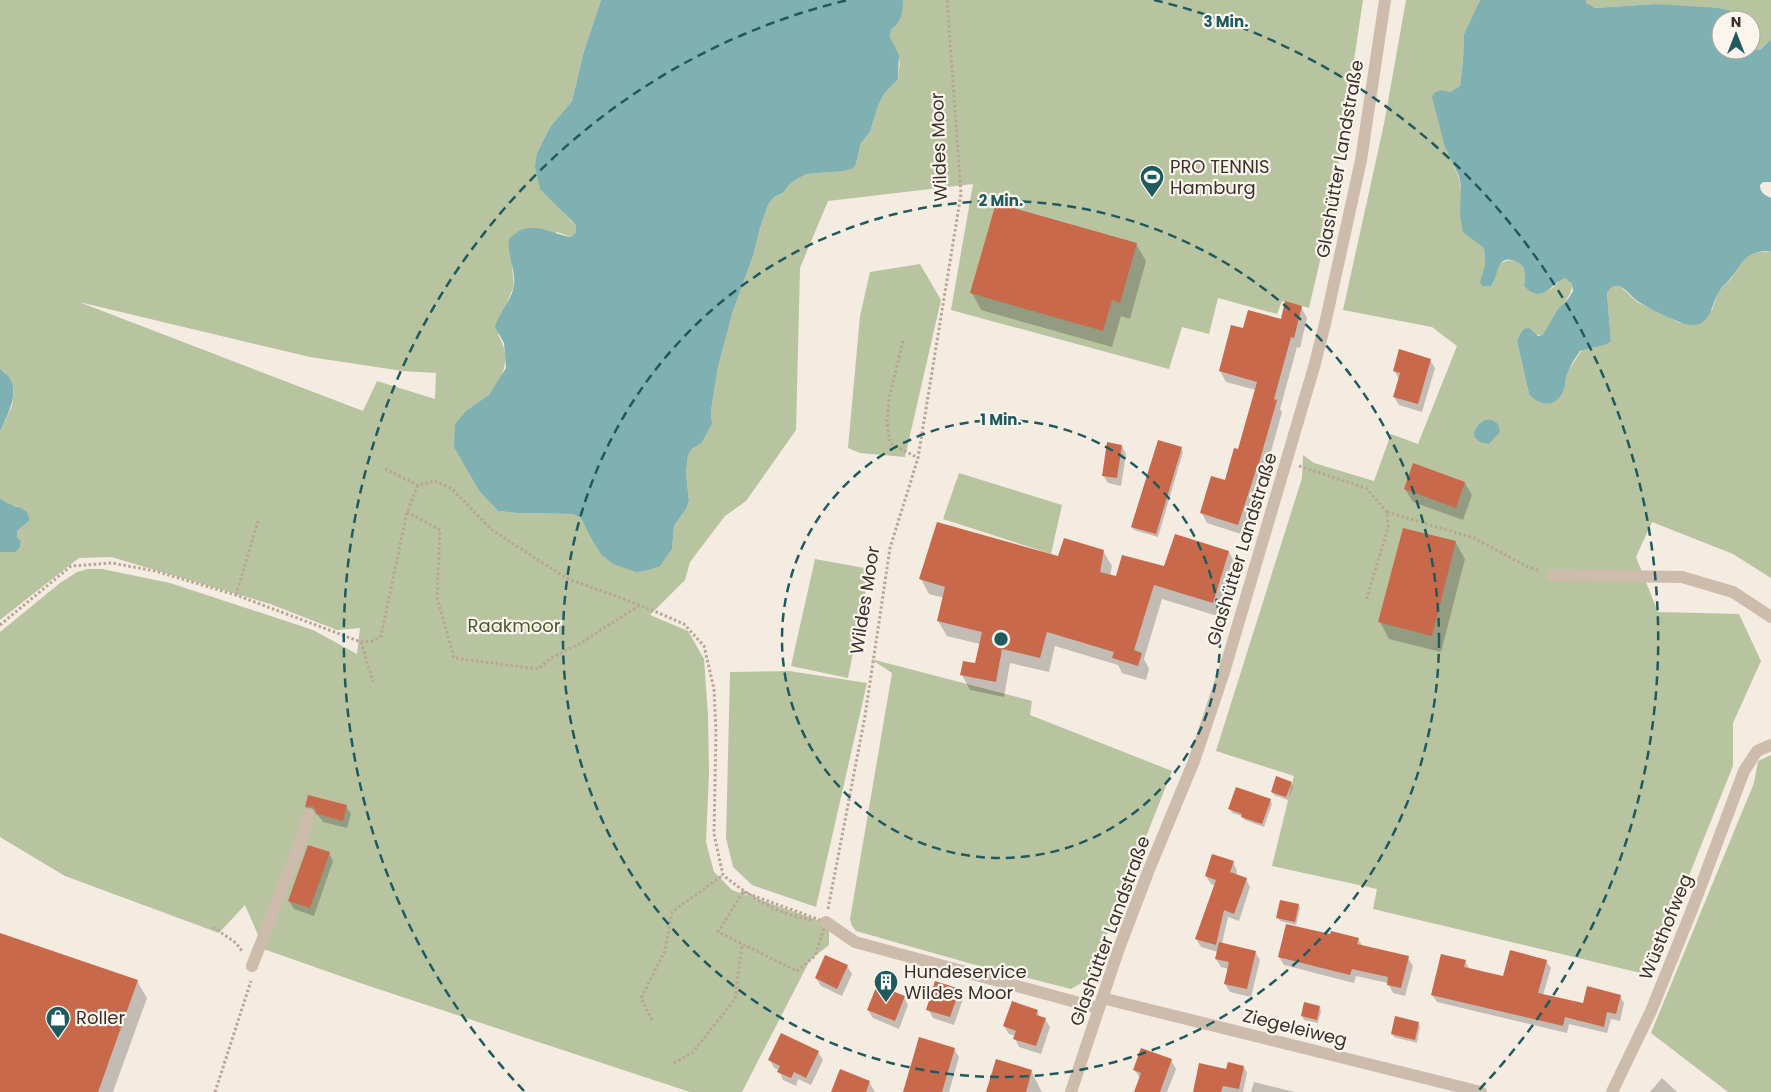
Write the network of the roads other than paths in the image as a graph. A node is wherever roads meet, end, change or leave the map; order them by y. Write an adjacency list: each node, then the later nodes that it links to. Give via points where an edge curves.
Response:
1 (1386, 0): 8 (street, Glashütter Landstraße, via 1360,160 1314,367 1224,672 1194,760)
2 (1553, 575): 3 (street, via 1682,577 1733,592)
3 (1771, 616)
4 (1771, 745): 11 (street, Wüsthofweg, via 1757,751 1744,771 1651,1011)
5 (309, 814): 7 (street)
6 (826, 922): 8 (street, via 855,942)
7 (252, 966)
8 (1100, 1003): 9 (street, Glashütter Landstraße); 10 (street, Ziegeleiweg)
9 (1072, 1092)
10 (1481, 1092)
11 (1612, 1092)

